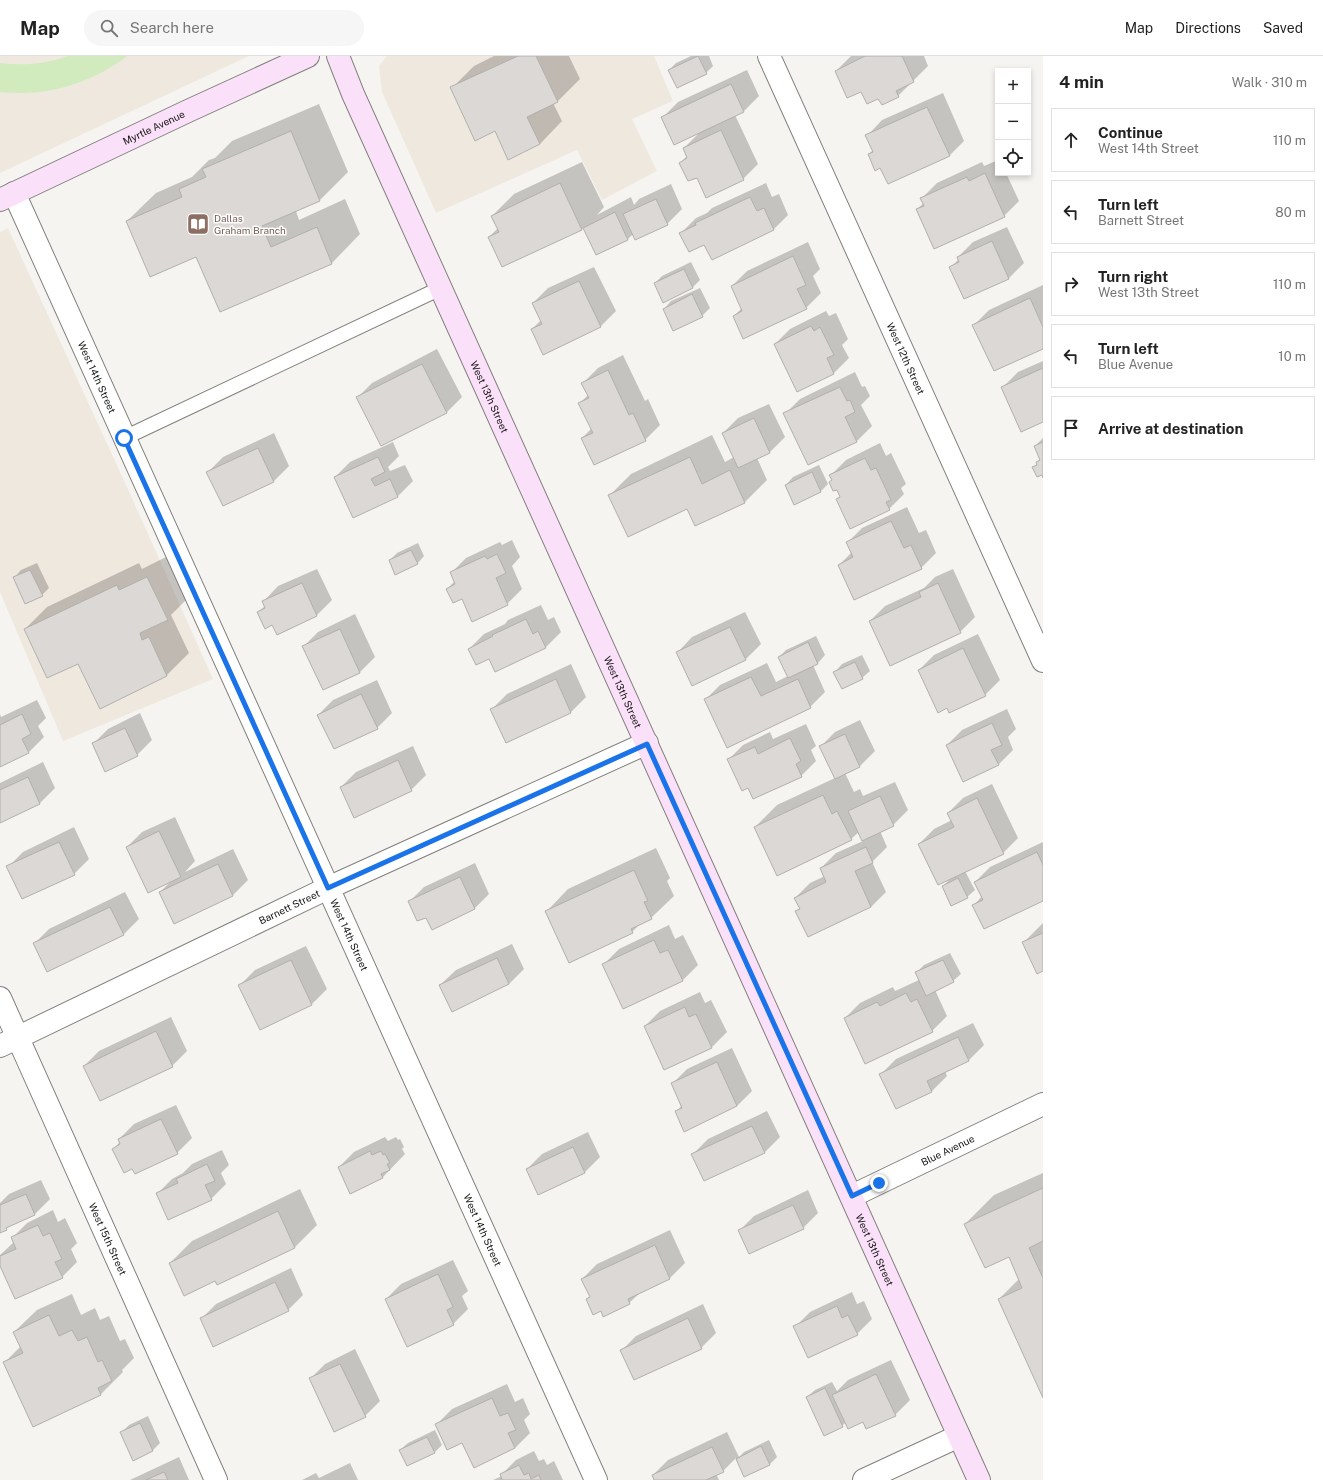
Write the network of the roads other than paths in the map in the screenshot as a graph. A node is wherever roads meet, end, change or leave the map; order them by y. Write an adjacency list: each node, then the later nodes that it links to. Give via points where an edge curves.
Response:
1 (308, 56): 4 (street, Myrtle Avenue)
2 (338, 56): 5 (street, West 13th Street)
3 (768, 56): 7 (street, West 12th Street)
4 (7, 196): 6 (street, West 14th Street)
5 (441, 288): 6 (lane); 8 (street, West 13th Street)
6 (124, 438): 9 (street, West 14th Street)
7 (1043, 661)
8 (647, 744): 9 (street, Barnett Street); 13 (street, West 13th Street)
9 (328, 888): 11 (street, Barnett Street); 16 (street, West 14th Street)
10 (0, 998): 11 (street, West 15th Street)
11 (9, 1041): 15 (street, West 15th Street)
12 (1043, 1104): 13 (street, Blue Avenue)
13 (852, 1196): 14 (street, West 13th Street)
14 (959, 1436): 17 (street); 18 (street, West 13th Street)
15 (216, 1480)
16 (596, 1480)
17 (864, 1480)
18 (979, 1480)

